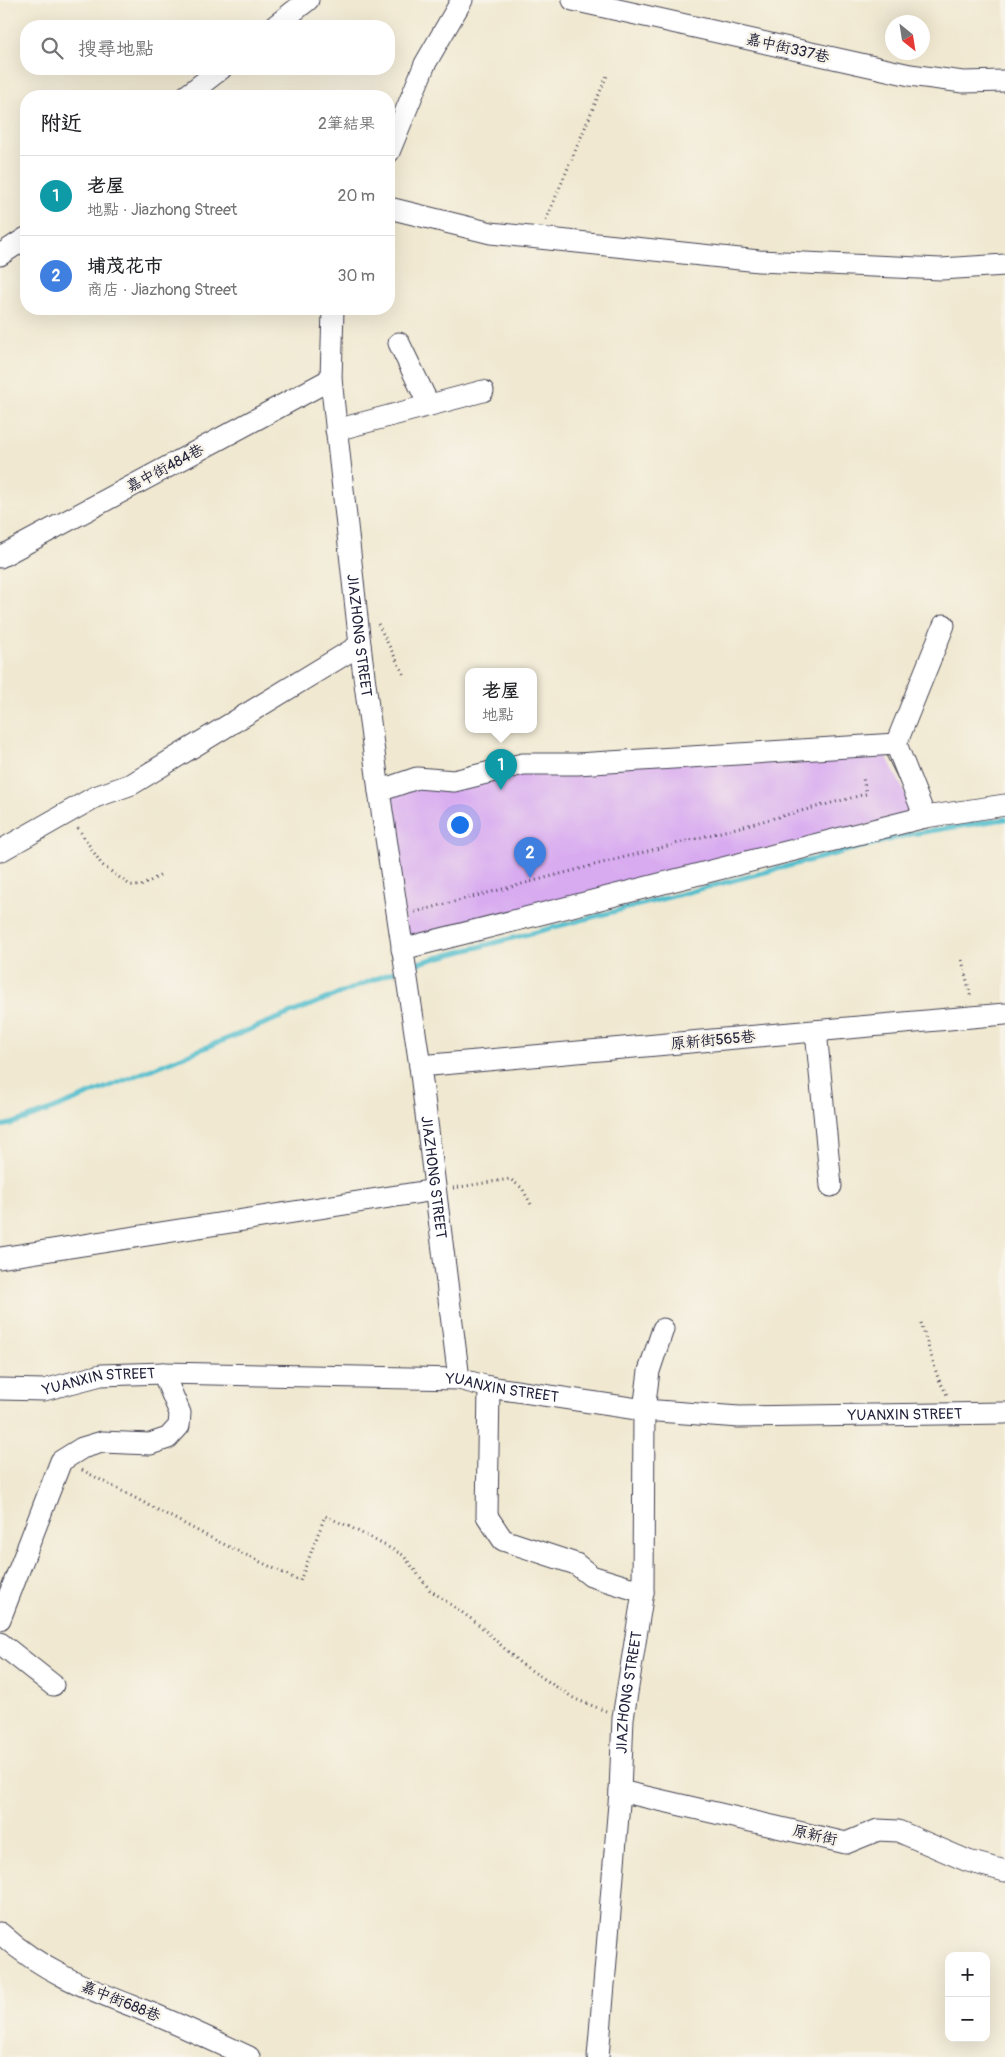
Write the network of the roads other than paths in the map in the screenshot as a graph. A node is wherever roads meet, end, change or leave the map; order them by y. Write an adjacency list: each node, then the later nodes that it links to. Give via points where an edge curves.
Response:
1 (308, 0): 4 (street)
2 (462, 0): 8 (street, via 425,64)
3 (573, 0): 6 (street, 嘉中街337巷, via 910,75 963,82)
4 (283, 20)
5 (213, 75): 7 (street)
6 (1005, 82)
7 (194, 90)
8 (395, 137)
9 (395, 210): 12 (street, via 491,234 759,261 941,268)
10 (20, 242): 11 (street)
11 (0, 255)
12 (1005, 265)
13 (333, 315): 15 (street, JIAZHONG STREET)
14 (399, 343): 17 (street)
15 (331, 379): 18 (street, JIAZHONG STREET); 19 (street, 嘉中街484巷)
16 (483, 391): 17 (street)
17 (429, 405): 18 (street)
18 (336, 430): 21 (street, JIAZHONG STREET)
19 (0, 558)
20 (944, 625): 22 (street)
21 (360, 645): 23 (street, JIAZHONG STREET); 26 (street, via 132,784 95,797)
22 (896, 744): 23 (street, via 577,764 523,764 454,781 417,778); 25 (street)
23 (379, 791): 27 (street, JIAZHONG STREET)
24 (1005, 805): 25 (street)
25 (924, 817): 27 (street)
26 (0, 851)
27 (404, 961): 30 (street, JIAZHONG STREET)
28 (1005, 1014): 29 (street, 原新街565巷)
29 (816, 1031): 30 (street, 原新街565巷); 31 (street)
30 (420, 1066): 32 (street, JIAZHONG STREET)
31 (831, 1186)
32 (435, 1190): 33 (street); 36 (street, JIAZHONG STREET)
33 (0, 1258)
34 (662, 1329): 39 (street, JIAZHONG STREET, via 650,1371)
35 (163, 1374): 36 (street, YUANXIN STREET); 38 (street, YUANXIN STREET, via 101,1375 44,1390); 42 (street, via 180,1413 179,1426 168,1438 150,1444 102,1442 82,1448 61,1461)
36 (459, 1379): 37 (street, YUANXIN STREET)
37 (489, 1387): 39 (street, YUANXIN STREET); 41 (street, via 487,1516 503,1540 576,1564 591,1576)
38 (0, 1389)
39 (644, 1410): 40 (street, YUANXIN STREET, via 739,1417); 41 (street, JIAZHONG STREET)
40 (1005, 1413)
41 (643, 1592): 45 (street, JIAZHONG STREET, via 623,1718)
42 (0, 1620)
43 (0, 1643): 44 (street)
44 (54, 1685)
45 (620, 1791): 46 (street, 原新街, via 846,1843 878,1830 898,1832); 49 (street, JIAZHONG STREET)
46 (1005, 1871)
47 (0, 1933): 48 (street, 嘉中街688巷, via 21,1952 63,1978)
48 (249, 2057)
49 (598, 2057)

